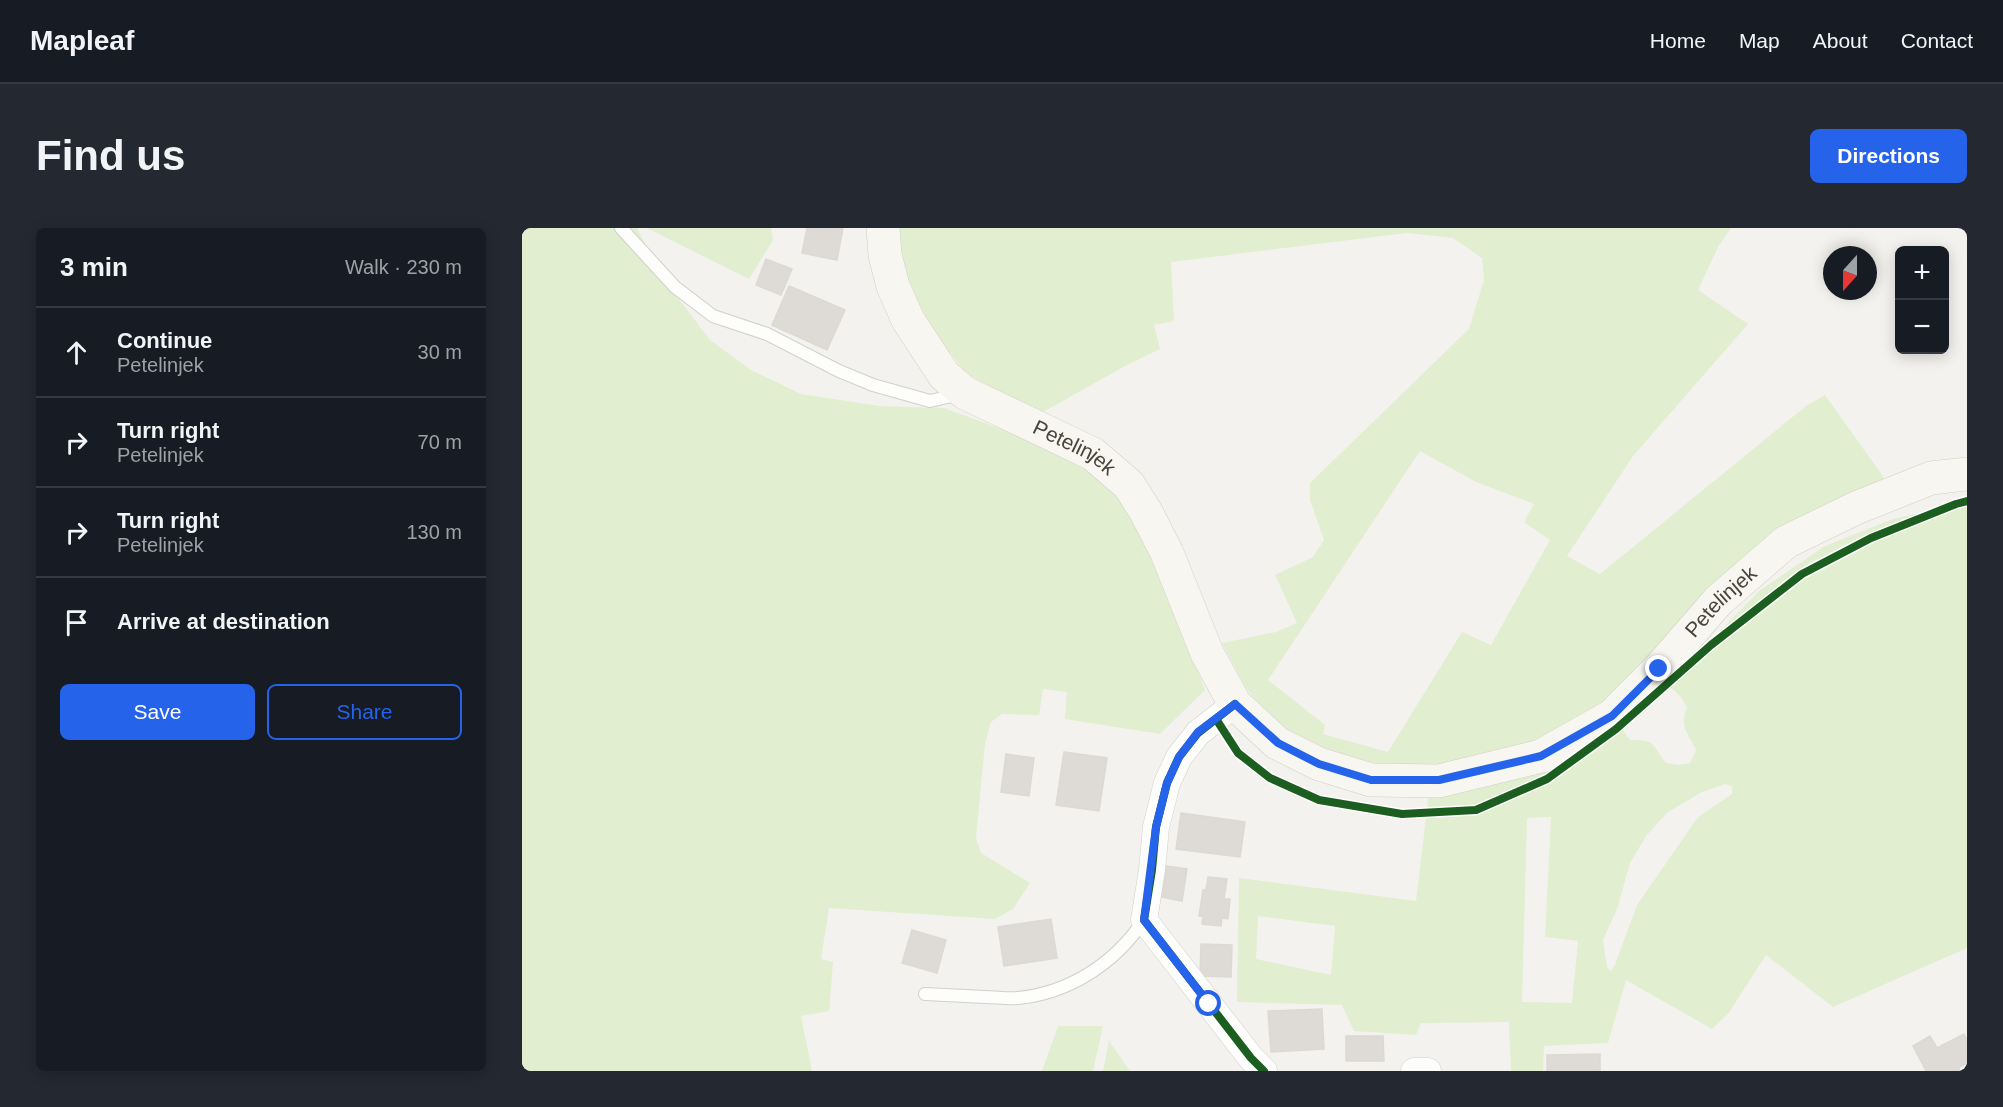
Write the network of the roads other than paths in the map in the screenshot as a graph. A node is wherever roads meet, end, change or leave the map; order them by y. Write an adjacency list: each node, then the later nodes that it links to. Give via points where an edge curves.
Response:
1 (621, 228): 3 (lane, via 675,287 713,316 766,334 873,385 930,401)
2 (884, 228): 3 (main road, Petelinjek, via 885,255 893,286 908,320 944,375)
3 (965, 393): 5 (main road, Petelinjek, via 1093,454 1129,485 1167,553 1207,653)
4 (1967, 474): 5 (main road, Petelinjek, via 1931,478 1786,542 1718,601 1612,716 1541,756 1439,780 1371,780 1319,764 1278,743)
5 (1235, 704): 6 (street, via 1198,732 1179,757 1167,783 1156,827)
6 (1144, 920): 7 (lane, via 1102,965 1047,993 1017,998); 8 (street)
7 (925, 994)
8 (1264, 1071)
9 (1414, 1071): 10 (street)
10 (1428, 1071)

